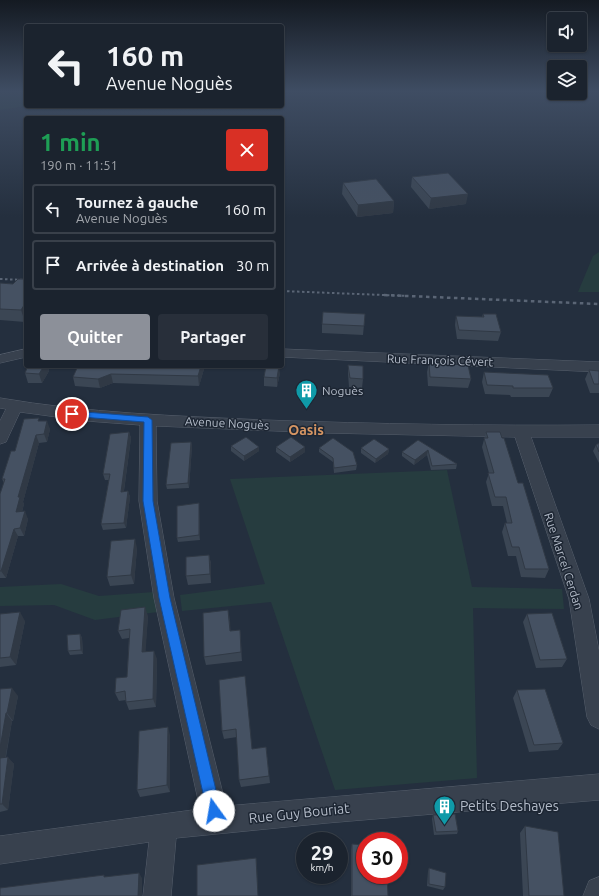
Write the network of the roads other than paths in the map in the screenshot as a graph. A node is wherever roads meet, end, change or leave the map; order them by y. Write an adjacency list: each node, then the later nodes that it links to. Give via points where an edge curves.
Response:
1 (24, 353): 3 (street)
2 (284, 353): 4 (street, Rue François Cévert)
3 (0, 359)
4 (599, 367)
5 (8, 404): 6 (street, Avenue Noguès, via 87,416); 9 (street)
6 (148, 420): 7 (street, Avenue Noguès, via 307,427); 12 (street, via 148,501 164,598)
7 (521, 431): 8 (street, Avenue Noguès); 10 (street, Rue Marcel Cerdan, via 579,599)
8 (599, 431)
9 (0, 438)
10 (599, 717)
11 (599, 787): 12 (street, Rue Guy Bouriat)
12 (216, 821): 13 (street, Rue Guy Bouriat)
13 (164, 826): 14 (street, Rue Guy Bouriat); 16 (street)
14 (0, 850)
15 (599, 891): 17 (street)
16 (157, 896)
17 (597, 896)

